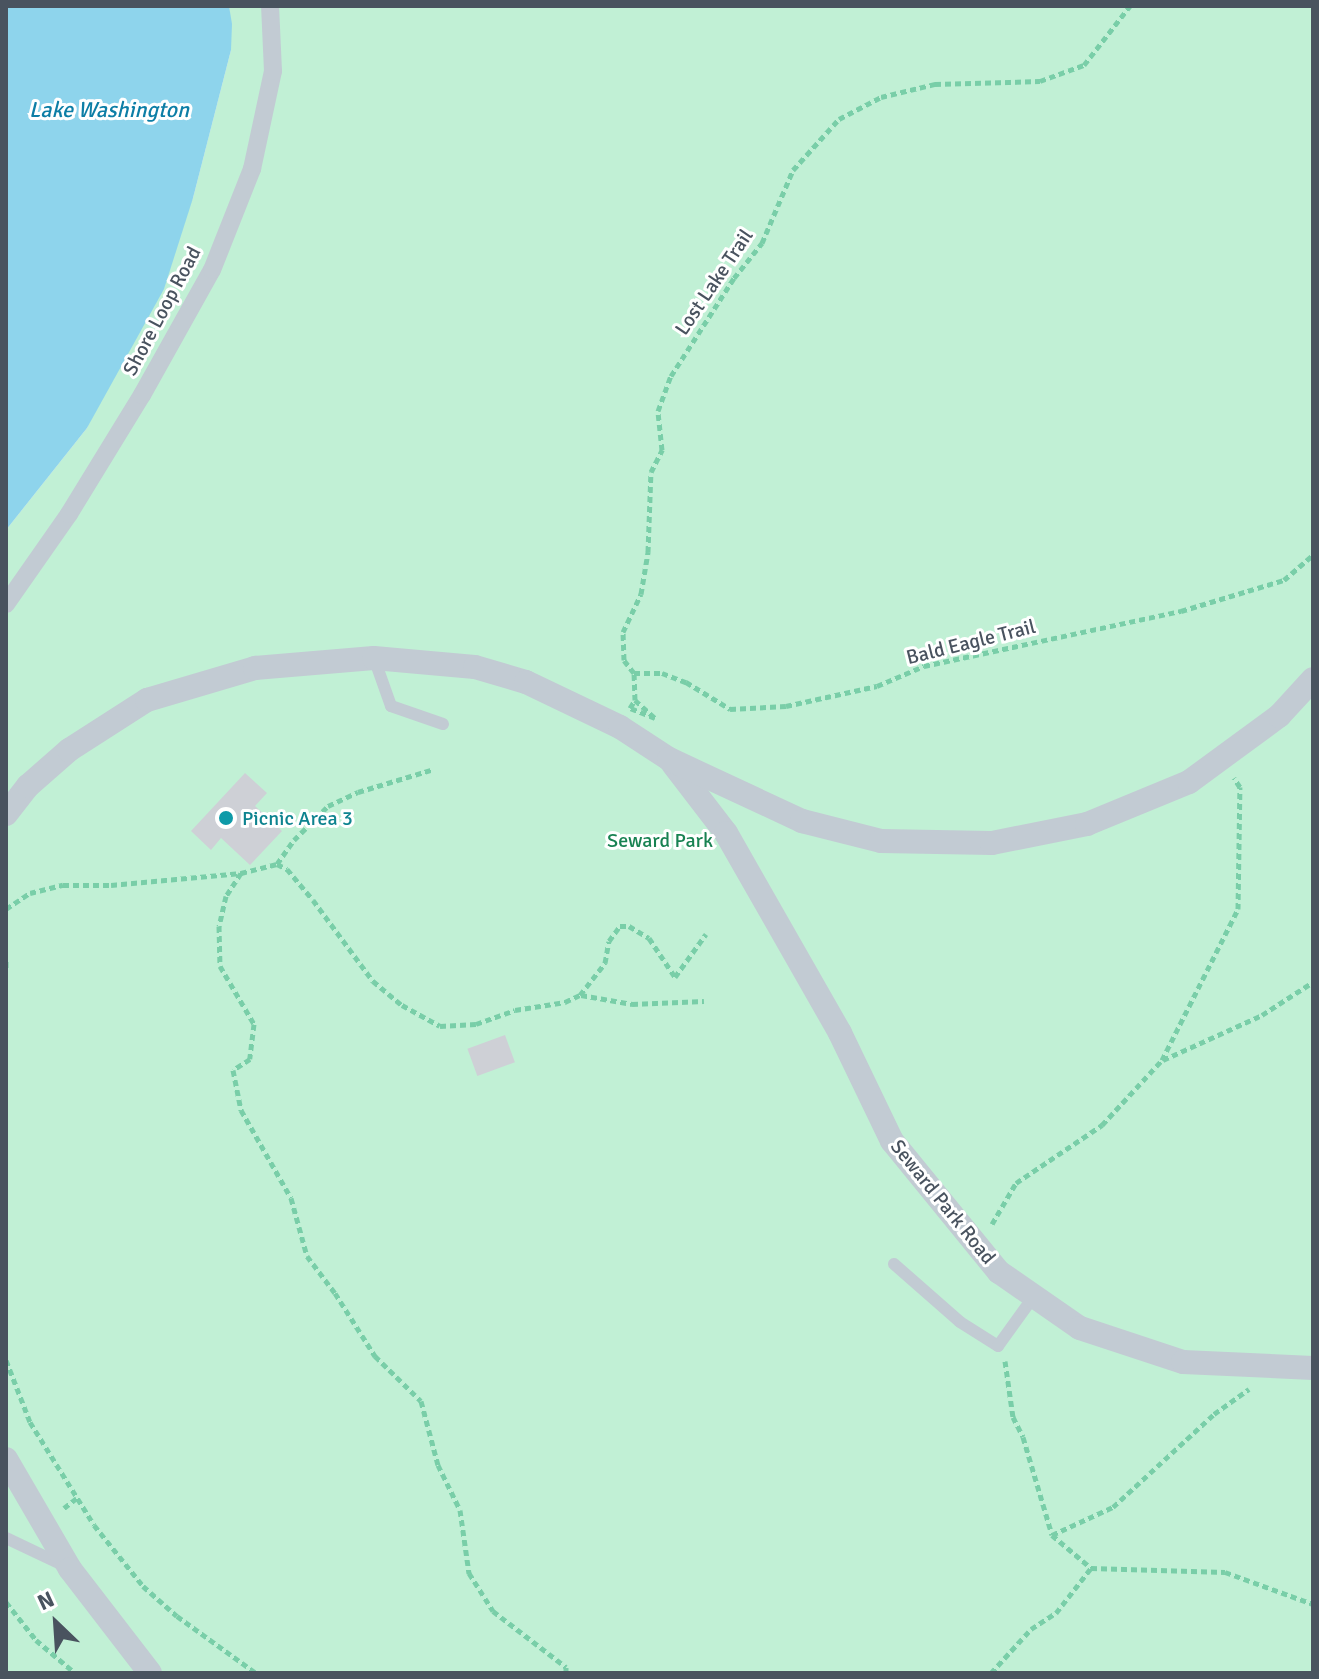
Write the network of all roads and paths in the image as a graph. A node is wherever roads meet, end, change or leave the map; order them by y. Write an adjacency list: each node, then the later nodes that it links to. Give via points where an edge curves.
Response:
1 (270, 6): 4 (street, Shore Loop Road, via 273,71 252,169 212,270 69,514)
2 (1129, 8): 6 (path, Lost Lake Trail, via 1084,65 1040,81 935,84 881,97 839,119 793,170 762,243 671,376 658,411 662,450 651,472 648,552 641,594 623,632 624,660)
3 (1313, 555): 6 (path, Bald Eagle Trail, via 1284,580 1181,611 924,666 877,686 786,706 730,709 662,673)
4 (6, 604)
5 (374, 658): 9 (lane, via 391,706); 10 (street, Seward Park Road, via 475,667 526,682 620,727); 13 (street, Seward Park Road, via 255,668 147,700 69,750)
6 (634, 673): 8 (path, Lost Lake Trail)
7 (1313, 679): 11 (street, Seward Park Road, via 1279,716)
8 (635, 700)
9 (443, 724)
10 (669, 759): 11 (street, Seward Park Road, via 802,821 881,841 992,843 1087,824 1189,782); 24 (street, Seward Park Road, via 726,833 840,1033 892,1141)
11 (1222, 761): 23 (path, via 1240,787 1238,909)
12 (434, 769): 14 (path, via 328,806)
13 (6, 814)
14 (277, 864): 15 (path); 21 (path, via 313,900 373,981 440,1026 476,1024)
15 (241, 873): 16 (path, via 63,885 30,893); 43 (path, via 226,896 219,926 220,966 254,1024 250,1059 233,1070 241,1110 291,1198 307,1256 375,1356 421,1401 438,1465 460,1510 469,1573 493,1611 566,1667)
16 (6, 909)
17 (706, 934): 21 (path, via 675,977 649,938 620,926 609,941 605,963)
18 (6, 961): 19 (path)
19 (6, 969)
20 (1313, 982): 23 (path, via 1262,1015)
21 (580, 995): 22 (path, via 632,1004)
22 (704, 1001)
23 (1162, 1060): 24 (path, via 1102,1125 1016,1183)
24 (976, 1243): 26 (street, Seward Park Road, via 999,1272)
25 (894, 1264): 27 (lane, via 960,1322)
26 (1034, 1296): 27 (lane); 29 (street, Seward Park Road, via 1080,1328 1183,1362)
27 (998, 1346): 34 (path, via 1005,1358 1013,1417)
28 (6, 1360): 32 (path, via 30,1422)
29 (1282, 1367): 30 (street, Seward Park Road); 34 (path, via 1214,1414 1113,1507)
30 (1313, 1368)
31 (6, 1459): 37 (street)
32 (77, 1498): 33 (path); 42 (path, via 143,1586)
33 (64, 1508)
34 (1052, 1535): 36 (path)
35 (6, 1538): 37 (lane)
36 (1091, 1568): 39 (path, via 1225,1572); 44 (path, via 1056,1613 1031,1629)
37 (70, 1569): 41 (street)
38 (6, 1602): 40 (path, via 36,1640)
39 (1313, 1604)
40 (75, 1673)
41 (150, 1673)
42 (256, 1673)
43 (566, 1673)
44 (991, 1673)

